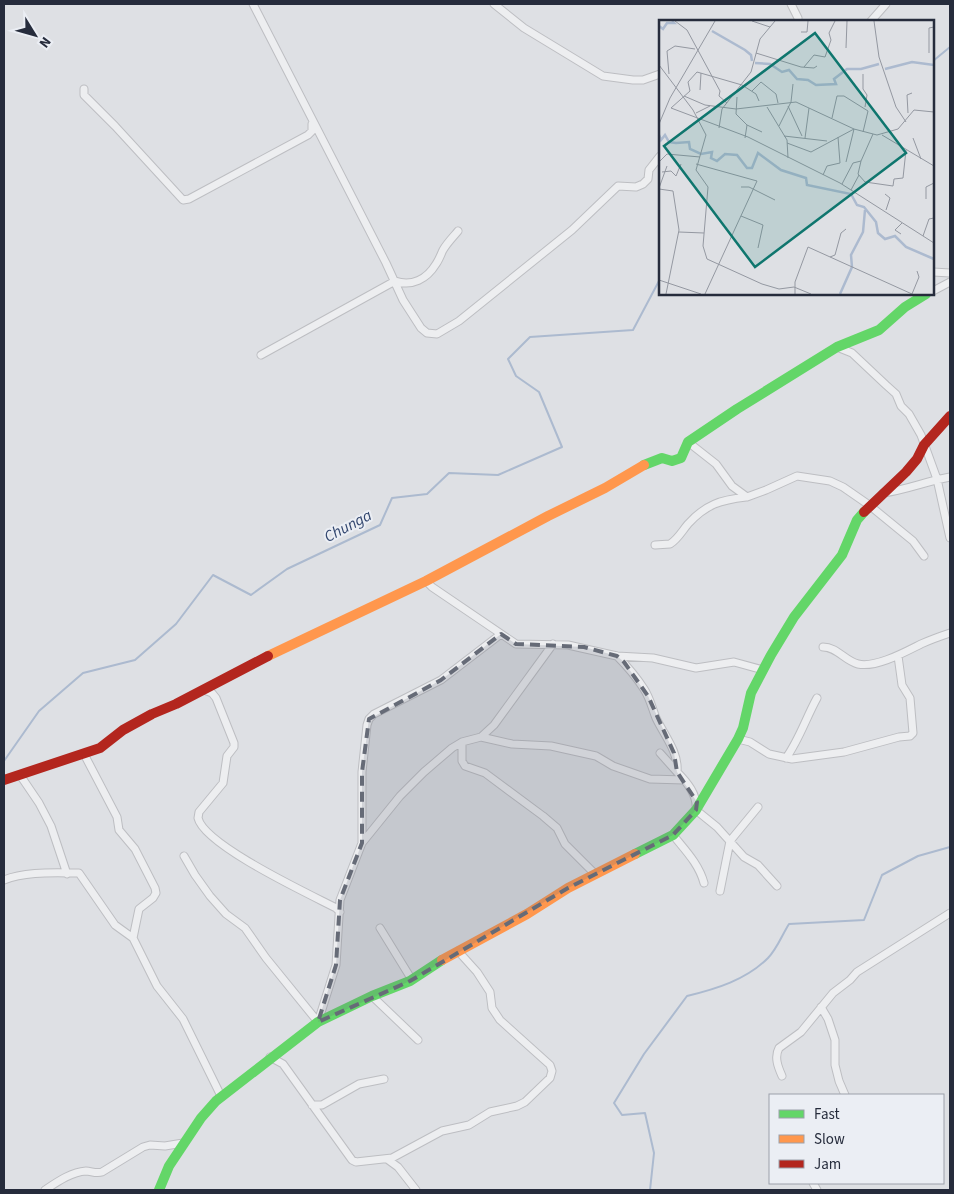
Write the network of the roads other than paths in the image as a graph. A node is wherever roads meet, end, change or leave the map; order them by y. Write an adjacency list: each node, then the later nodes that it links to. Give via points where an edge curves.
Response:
1 (253, 4): 9 (street)
2 (494, 4): 7 (street, via 524,28 603,76 643,80)
3 (791, 4): 5 (street)
4 (886, 4): 6 (street)
5 (798, 18)
6 (872, 20)
7 (659, 74)
8 (84, 89): 9 (street, via 84,95 90,102 184,200 308,135)
9 (312, 121): 14 (street)
10 (659, 157): 14 (street, via 643,184 618,186 572,230 459,321 437,334 427,333 421,328)
11 (458, 230): 14 (street, via 426,276 408,284)
12 (934, 272): 13 (street)
13 (950, 273)
14 (395, 281): 19 (street)
15 (950, 282): 16 (street)
16 (934, 290)
17 (924, 295): 18 (street, via 879,330)
18 (836, 347): 21 (street); 22 (street, via 852,354 896,394 921,435)
19 (261, 355)
20 (950, 416): 22 (street)
21 (688, 442): 26 (street, via 716,464 732,486); 31 (street, via 681,458 672,461 662,458 642,466)
22 (924, 446): 24 (street); 25 (street, via 906,472)
23 (950, 477): 24 (street)
24 (937, 479): 25 (street); 28 (street)
25 (882, 494): 27 (street)
26 (747, 496): 27 (street, via 804,476 830,481); 29 (street, via 710,505 670,544)
27 (869, 505): 30 (street, via 912,541); 38 (street, via 855,524 842,555 794,618)
28 (950, 538)
29 (655, 545)
30 (924, 556)
31 (426, 580): 33 (street); 39 (street)
32 (950, 633): 37 (street)
33 (501, 634): 34 (street, via 516,644); 55 (street, via 441,680 369,719 362,772)
34 (553, 644): 36 (street); 41 (street, via 494,725)
35 (823, 647): 37 (street, via 831,648 859,664)
36 (617, 656): 38 (street, via 653,658 696,668 741,663); 47 (street, via 648,696 674,753)
37 (898, 656): 46 (street, via 902,686 910,698 912,735 844,752)
38 (763, 670): 42 (street, via 751,694)
39 (204, 690): 45 (street, via 152,714 100,748); 63 (street, via 216,698 234,747 227,756 223,783 199,812 201,826 237,855)
40 (817, 698): 46 (street)
41 (481, 737): 43 (street); 50 (street, via 512,744 551,746 596,756 613,766 650,779)
42 (738, 739): 46 (street, via 750,742 769,754); 52 (street)
43 (462, 742): 55 (street, via 400,796); 58 (street, via 465,766 485,773 543,816 557,828 565,844)
44 (660, 752): 47 (street)
45 (84, 754): 48 (street); 66 (street, via 117,817 119,830 134,849 156,893 139,909)
46 (786, 758)
47 (677, 772): 50 (street)
48 (20, 775): 49 (street); 57 (street, via 51,826)
49 (4, 780)
50 (685, 780): 52 (street, via 697,802)
51 (758, 807): 54 (street)
52 (696, 810): 53 (street); 54 (street)
53 (673, 835): 58 (street); 60 (street, via 695,863)
54 (730, 841): 61 (street); 62 (street)
55 (362, 843): 63 (street, via 340,900)
56 (184, 856): 71 (street, via 210,896 245,928)
57 (67, 874): 59 (street, via 32,874); 66 (street, via 79,873 116,925)
58 (594, 874): 67 (street)
59 (4, 880)
60 (704, 883)
61 (777, 886)
62 (720, 891)
63 (340, 912): 71 (street, via 336,966)
64 (950, 913): 70 (street, via 858,972)
65 (380, 928): 68 (street)
66 (133, 938): 77 (street, via 157,986 183,1019)
67 (458, 951): 68 (street); 80 (street, via 490,992 492,1008 500,1020 550,1065 550,1078 517,1106 490,1112 470,1125 442,1131)
68 (412, 980): 69 (street)
69 (372, 996): 71 (street); 72 (street)
70 (821, 1007): 74 (street, via 801,1032 779,1048 778,1065); 76 (street, via 835,1040 835,1065)
71 (318, 1022): 73 (street)
72 (418, 1040)
73 (270, 1057): 77 (street); 78 (street, via 283,1064)
74 (782, 1076)
75 (384, 1079): 78 (street, via 359,1084 322,1105)
76 (845, 1094)
77 (221, 1096): 79 (street)
78 (312, 1105): 80 (street, via 352,1160)
79 (183, 1143): 81 (street, via 143,1147 102,1172 85,1171 70,1175); 82 (street)
80 (387, 1159): 83 (street)
81 (45, 1190)
82 (159, 1190)
83 (416, 1190)

